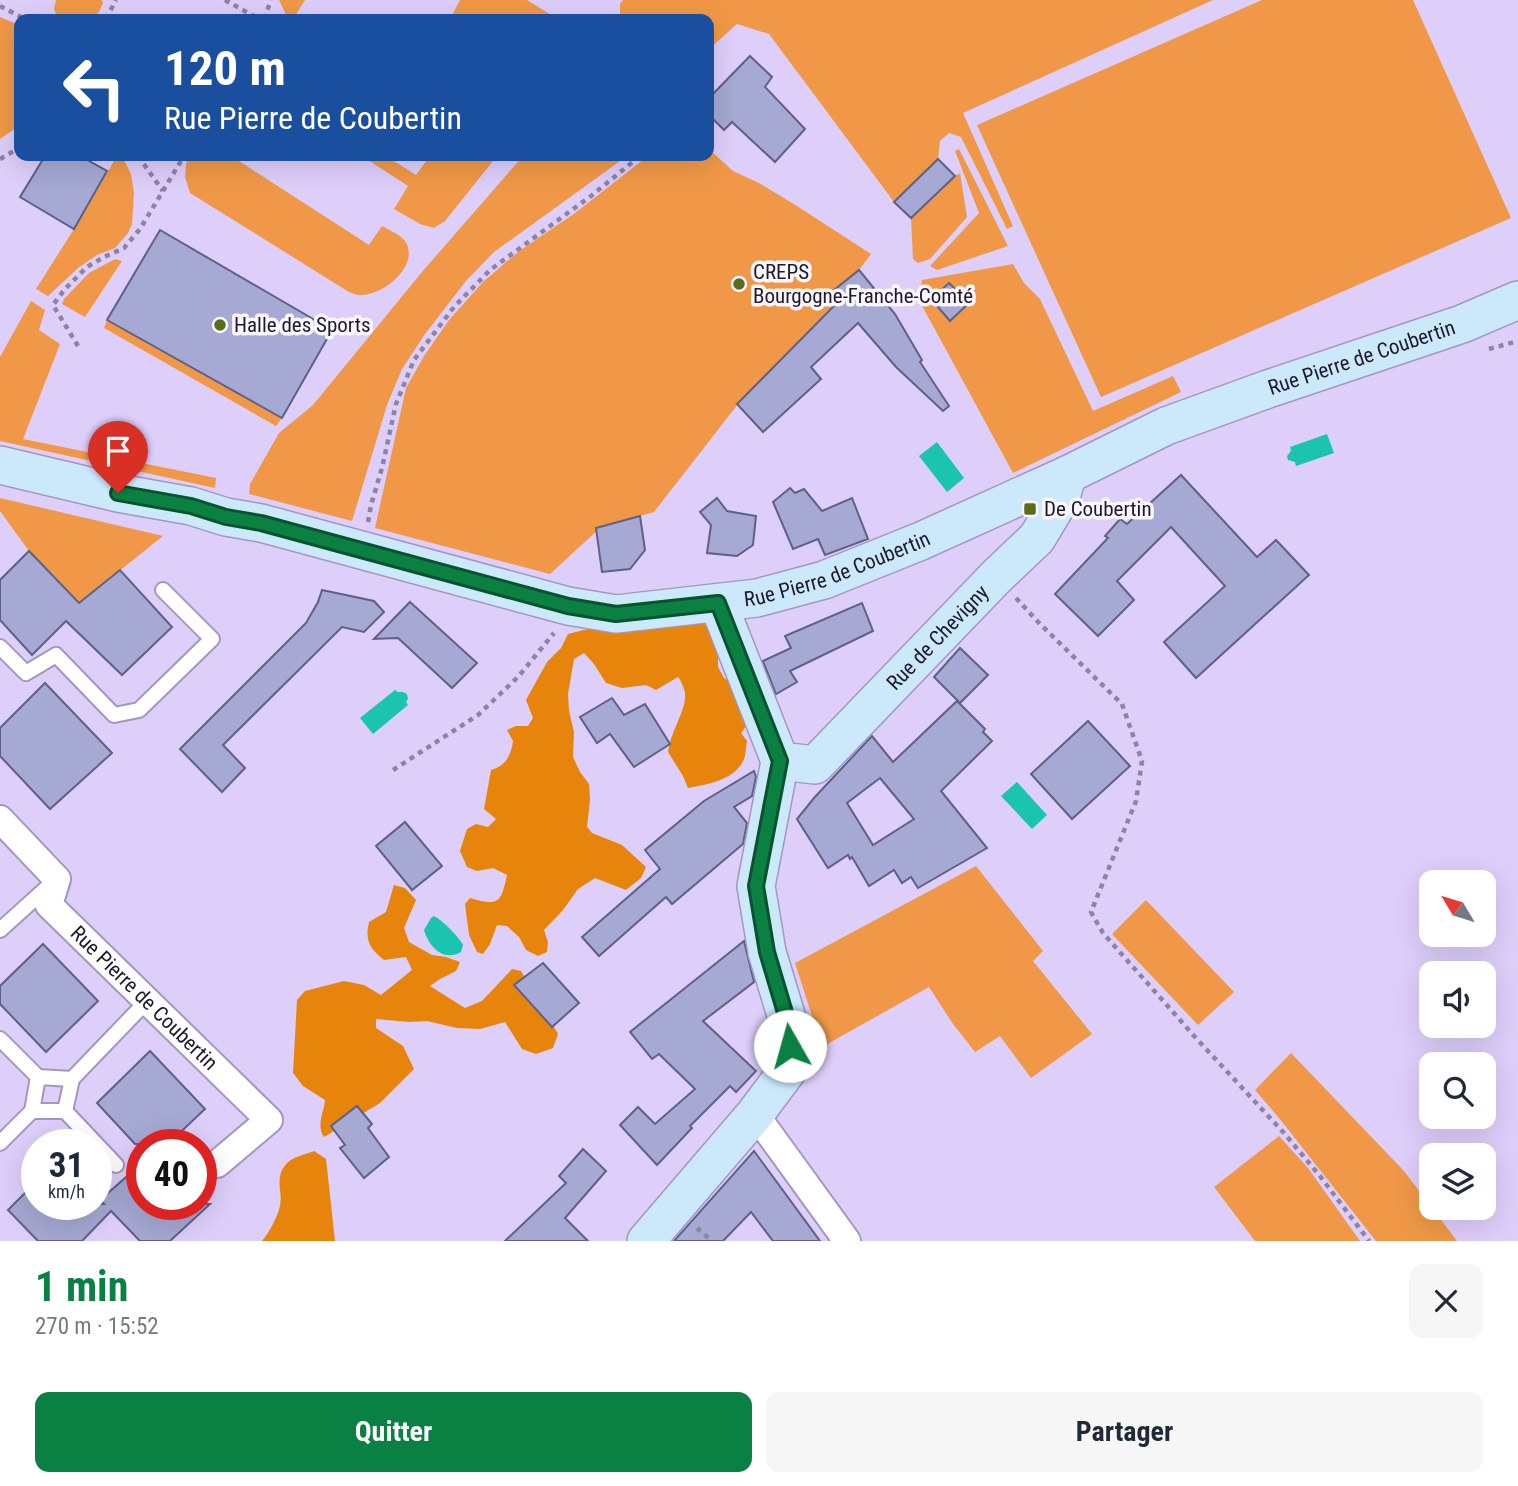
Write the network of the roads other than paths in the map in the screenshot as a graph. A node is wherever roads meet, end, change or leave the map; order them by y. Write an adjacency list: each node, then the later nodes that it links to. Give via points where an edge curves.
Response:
1 (1518, 300): 3 (main road, Rue Pierre de Coubertin, via 1462,324 1166,426)
2 (0, 465): 5 (main road, Rue Pierre de Coubertin, via 261,523 568,606 616,614)
3 (1067, 475): 5 (main road, Rue Pierre de Coubertin, via 824,580); 7 (main road, Rue de Chevigny, via 1060,498 1037,538 815,765)
4 (163, 590): 6 (lane, via 212,639 139,710 114,715 56,655 26,673)
5 (718, 603): 7 (main road)
6 (0, 647)
7 (780, 761): 17 (main road, via 756,886 767,952 789,1026 790,1067)
8 (2, 826): 9 (street)
9 (57, 879): 10 (lane); 11 (street, Rue Pierre de Coubertin, via 49,905)
10 (0, 930)
11 (147, 1001): 14 (lane); 19 (street, Rue Pierre de Coubertin, via 269,1120)
12 (0, 1039): 13 (lane)
13 (38, 1077): 14 (lane); 15 (lane)
14 (72, 1079): 16 (lane)
15 (32, 1111): 16 (lane); 18 (lane)
16 (65, 1111): 20 (lane)
17 (755, 1114): 21 (main road); 22 (street)
18 (0, 1143)
19 (217, 1164)
20 (116, 1165)
21 (646, 1241)
22 (847, 1241)

